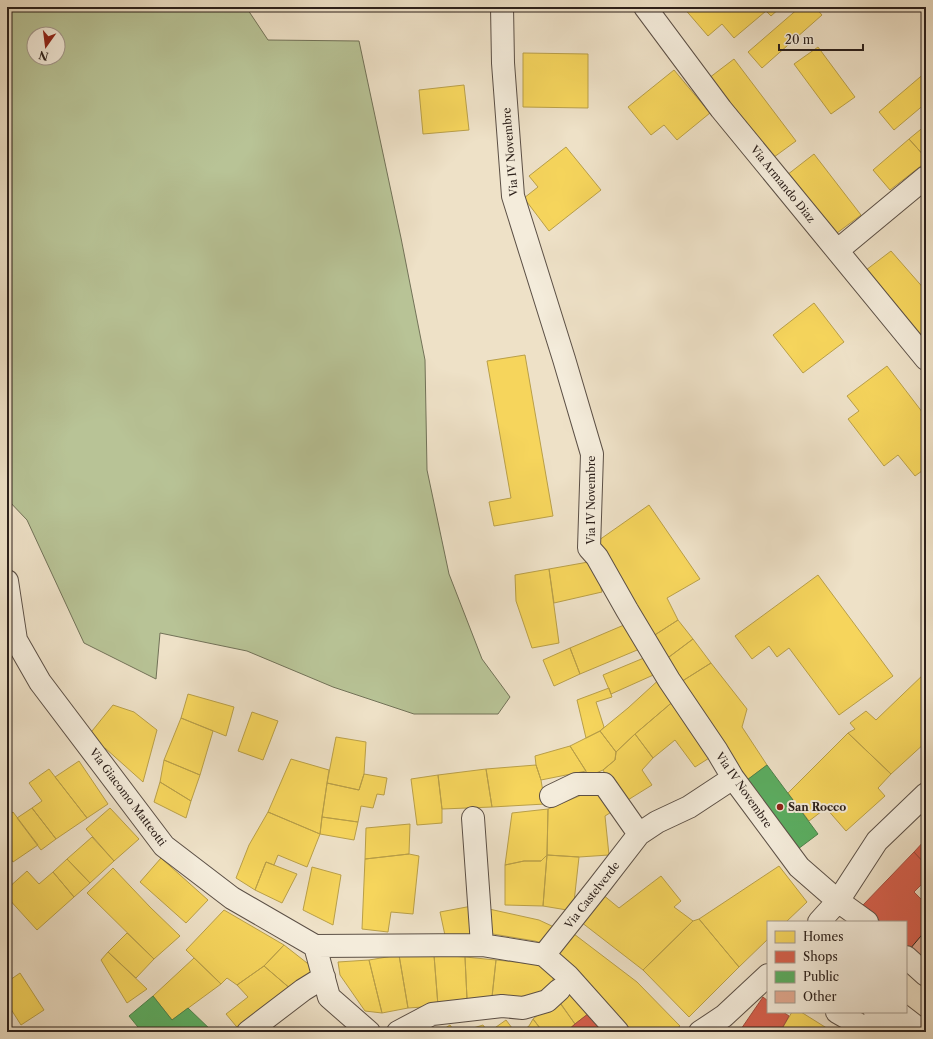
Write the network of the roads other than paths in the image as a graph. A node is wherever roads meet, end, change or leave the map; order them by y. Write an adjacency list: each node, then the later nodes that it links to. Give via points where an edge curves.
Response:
1 (502, 7): 8 (street, Via IV Novembre, via 503,63 513,196 592,454 589,548 597,557 669,680)
2 (645, 7): 4 (street, Via Armando Diaz, via 721,109)
3 (926, 177): 4 (street)
4 (838, 250): 5 (street, Via Armando Diaz)
5 (926, 359)
6 (7, 581): 7 (street, Via Giacomo Matteotti)
7 (11, 640): 17 (street, Via Giacomo Matteotti, via 164,846 232,898)
8 (734, 778): 12 (street, Via Castelverde, via 689,807 657,822); 13 (street, Via IV Novembre, via 799,867)
9 (926, 794): 13 (street, via 877,841)
10 (551, 796): 12 (street, via 576,784 604,784)
11 (473, 818): 16 (street)
12 (639, 834): 18 (street, Via Castelverde)
13 (838, 901): 14 (street); 15 (street, Via IV Novembre)
14 (820, 921)
15 (866, 921)
16 (482, 945): 17 (street); 18 (street)
17 (315, 946): 22 (street)
18 (544, 956): 30 (street, via 568,976)
19 (907, 958): 20 (street)
20 (926, 975)
21 (767, 976): 31 (street, via 724,1016)
22 (324, 977): 27 (street); 28 (street, via 329,997)
23 (559, 990): 29 (street, via 547,1001 523,1008 502,1006 432,1014)
24 (839, 1013): 32 (street)
25 (876, 1013): 33 (street)
26 (898, 1013): 34 (street)
27 (248, 1032)
28 (369, 1032)
29 (398, 1032)
30 (618, 1032)
31 (700, 1032)
32 (872, 1032)
33 (902, 1032)
34 (923, 1032)

